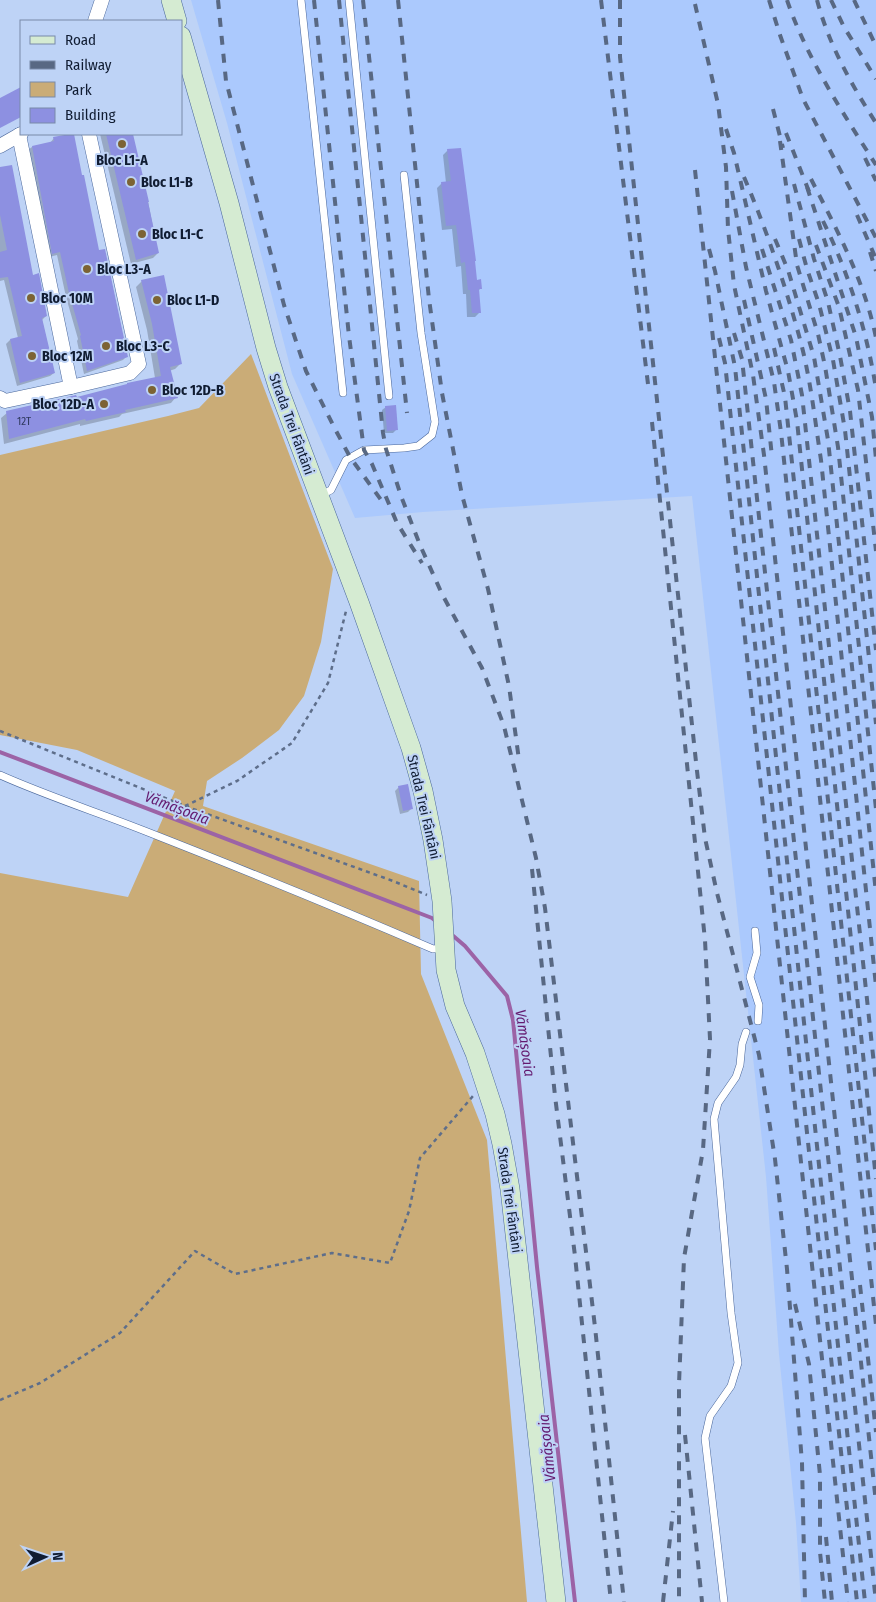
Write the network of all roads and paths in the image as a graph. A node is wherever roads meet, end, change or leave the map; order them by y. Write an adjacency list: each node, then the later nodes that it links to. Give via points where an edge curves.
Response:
1 (102, 0): 5 (street)
2 (171, 0): 6 (main road)
3 (302, 0): 14 (lane)
4 (349, 0): 15 (lane)
5 (95, 20)
6 (177, 20)
7 (182, 39): 17 (main road, Strada Trei Fântâni, via 278,388)
8 (20, 134): 11 (street)
9 (20, 135): 13 (street)
10 (89, 135): 13 (street, via 139,364 130,373)
11 (0, 146)
12 (404, 175): 17 (lane, via 421,333 435,422 432,435 418,446 364,450 350,457 331,490)
13 (71, 387): 16 (street, via 5,402)
14 (343, 393)
15 (389, 396)
16 (0, 398)
17 (319, 496): 18 (main road, Strada Trei Fântâni)
18 (359, 602): 21 (path, via 347,608 328,683 292,743 237,781); 22 (main road, Strada Trei Fântâni, via 423,791 434,840)
19 (0, 731): 21 (path)
20 (0, 774): 24 (lane, via 306,894 433,949)
21 (185, 806): 22 (path, via 393,881)
22 (442, 909): 24 (main road, Strada Trei Fântâni)
23 (755, 931): 25 (lane, via 757,953 750,977 759,1005)
24 (444, 945): 27 (main road, Strada Trei Fântâni, via 455,1006)
25 (758, 1021)
26 (746, 1032): 30 (lane, via 736,1078 718,1103 714,1119 738,1363 731,1386 710,1416 705,1438)
27 (487, 1088): 28 (path, via 475,1093 420,1158 409,1211 390,1263 332,1253 235,1274 196,1251 120,1333 40,1383); 29 (main road, Strada Trei Fântâni, via 510,1189)
28 (0, 1400)
29 (556, 1602)
30 (724, 1602)

